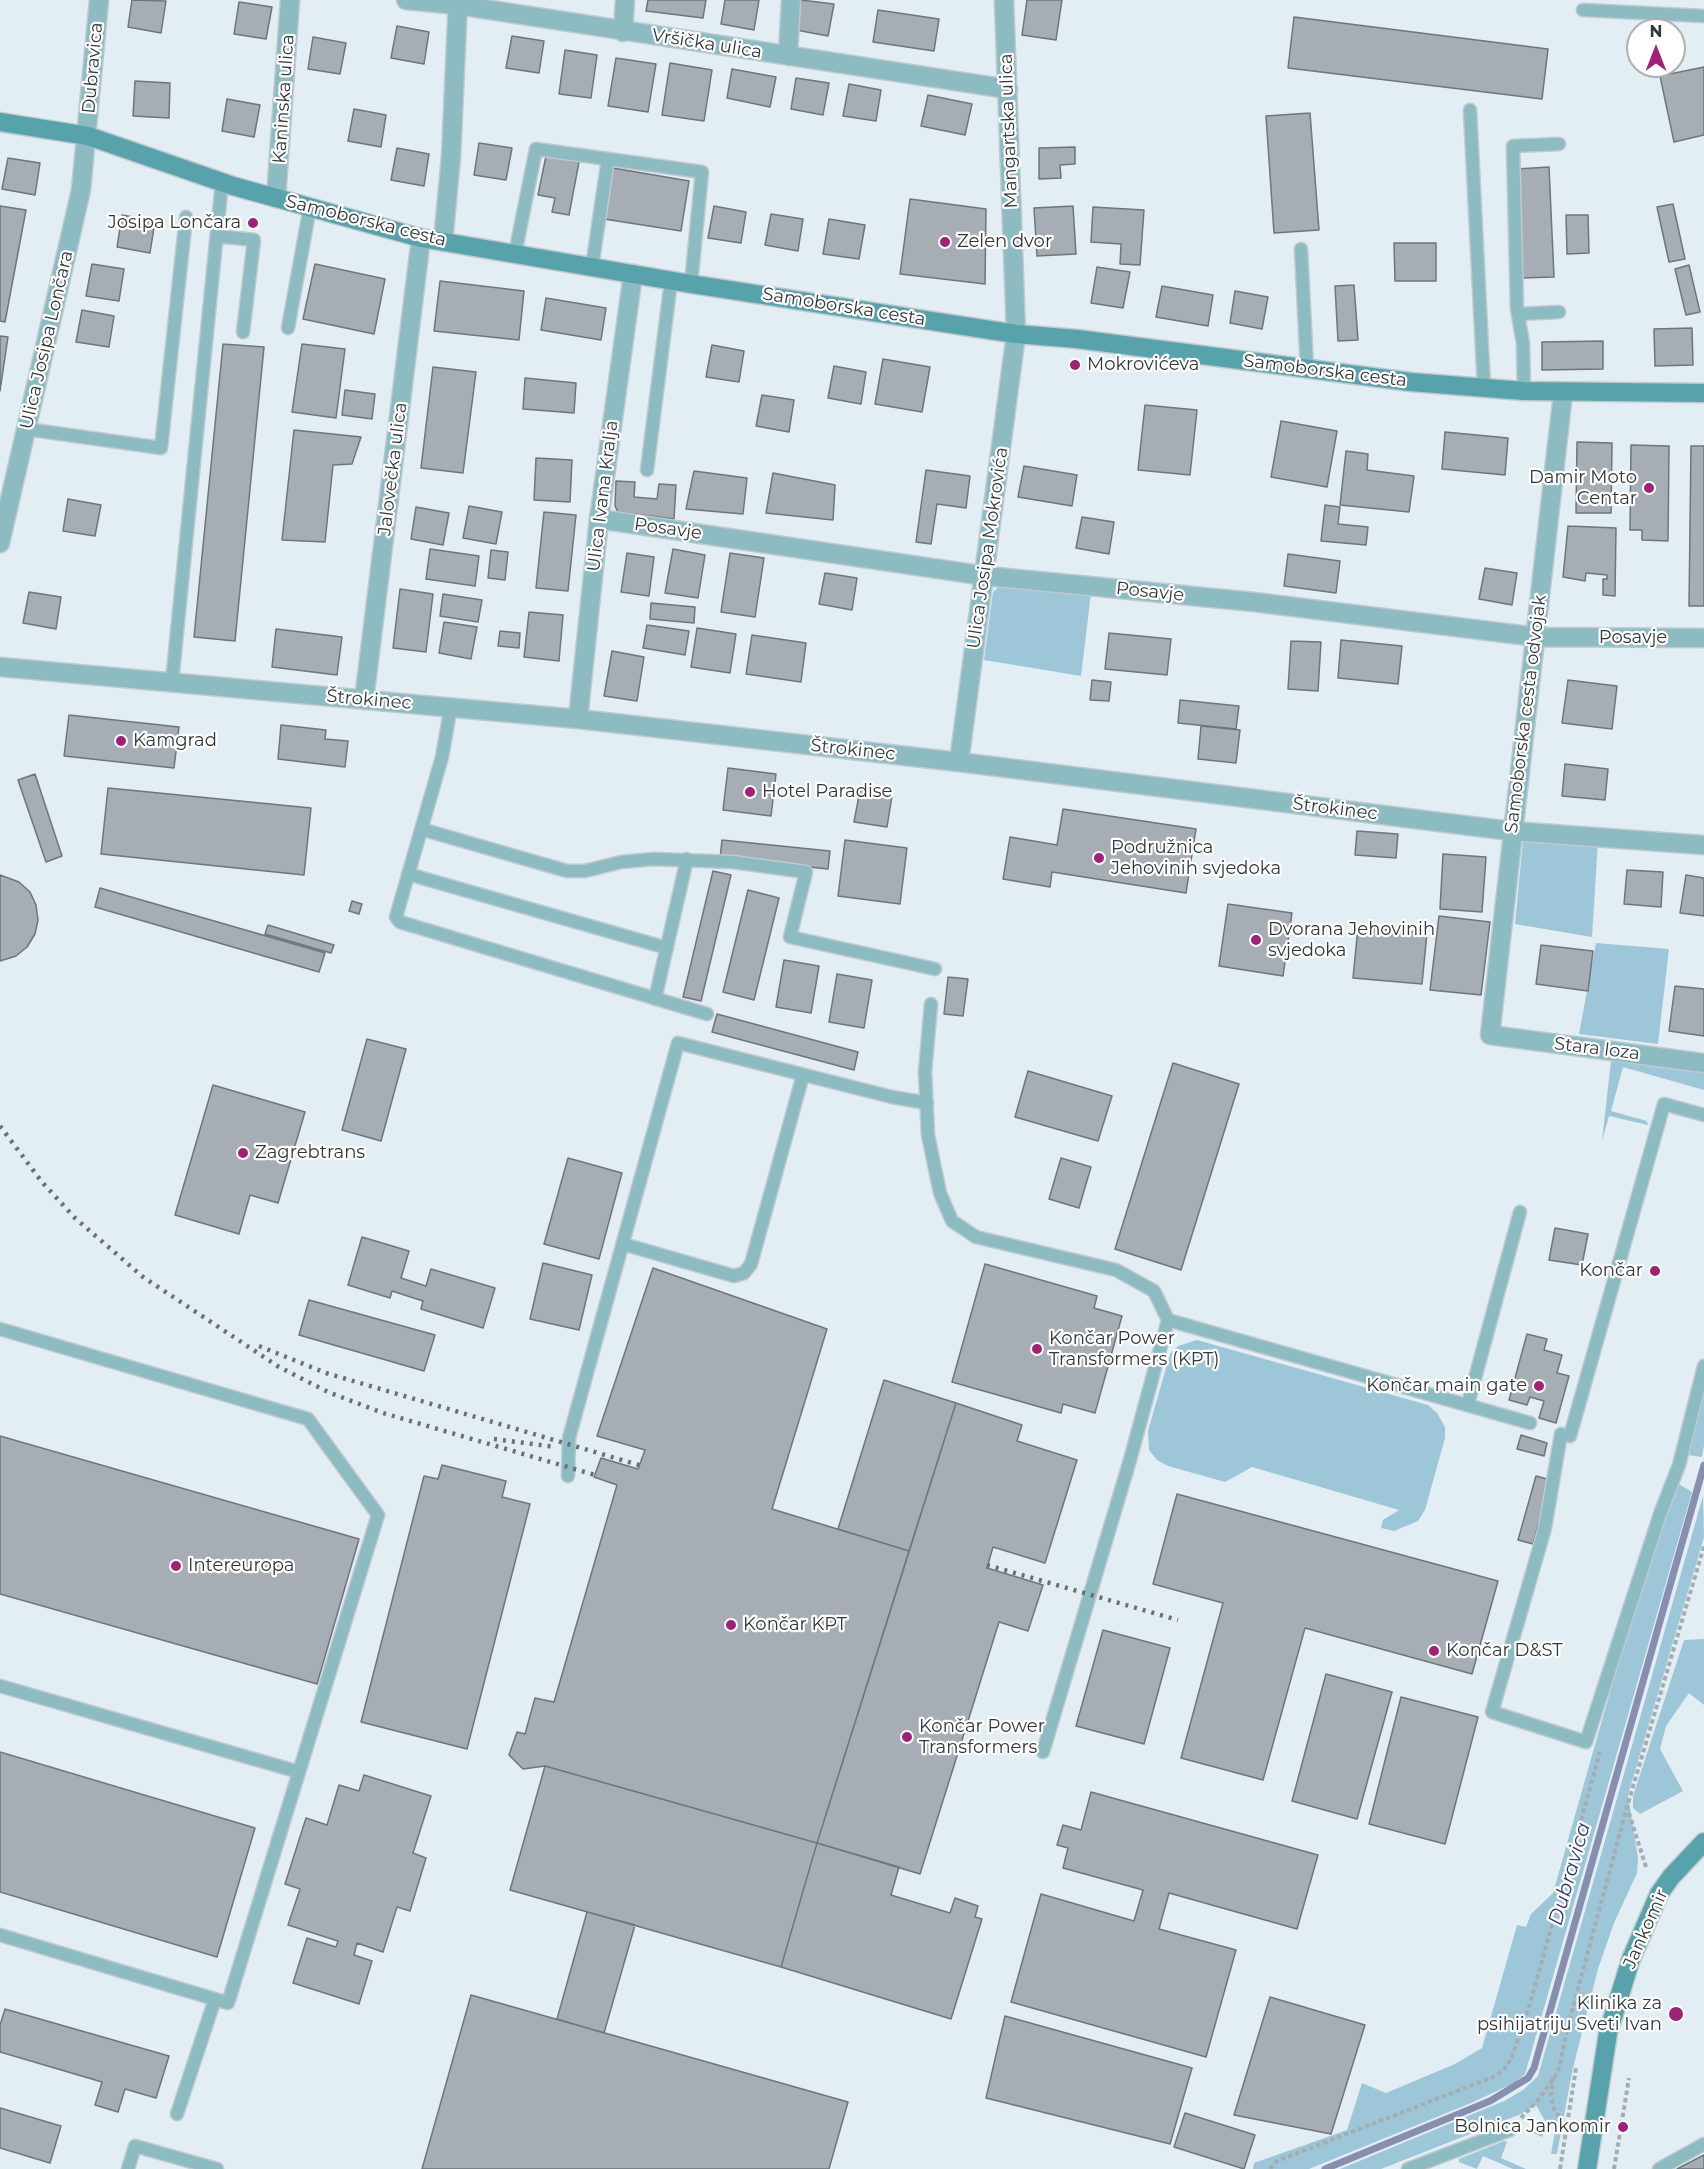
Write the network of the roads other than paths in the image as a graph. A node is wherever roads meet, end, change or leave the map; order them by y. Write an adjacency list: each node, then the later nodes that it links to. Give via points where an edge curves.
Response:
1 (99, 0): 15 (street, Dubravica)
2 (290, 0): 19 (street, Kaninska ulica)
3 (406, 0): 7 (street, Vršička ulica)
4 (625, 0): 10 (street)
5 (791, 0): 11 (street)
6 (1004, 0): 12 (street, Mangartska ulica)
7 (458, 2): 10 (street, Vršička ulica); 24 (street)
8 (1583, 10): 9 (lane)
9 (1704, 16)
10 (623, 32): 11 (street, Vršička ulica)
11 (788, 57): 12 (street, Vršička ulica)
12 (1008, 89): 35 (street, Mangartska ulica)
13 (1470, 110): 37 (lane)
14 (0, 122): 15 (street, Samoborska cesta)
15 (88, 136): 18 (street, Samoborska cesta); 41 (street, Ulica Josipa Lončara, via 81,190)
16 (1558, 144): 32 (lane, via 1513,146)
17 (608, 159): 26 (lane, via 537,149); 27 (lane); 30 (lane, via 702,172)
18 (222, 182): 19 (street, Samoborska cesta); 22 (lane)
19 (276, 198): 20 (street, Samoborska cesta)
20 (310, 207): 23 (street, Samoborska cesta); 33 (lane)
21 (186, 217): 41 (lane, via 161,448)
22 (217, 236): 34 (lane, via 254,240); 49 (lane)
23 (421, 238): 24 (street, Samoborska cesta); 50 (street, Jalovečka ulica)
24 (443, 242): 26 (street, Samoborska cesta)
25 (1301, 249): 36 (lane)
26 (515, 254): 27 (street, Samoborska cesta)
27 (592, 267): 28 (street, Samoborska cesta)
28 (633, 274): 29 (street, Samoborska cesta); 43 (street, Ulica Ivana Kralja)
29 (671, 280): 30 (street, Samoborska cesta); 42 (lane)
30 (691, 284): 35 (street, Samoborska cesta)
31 (1559, 312): 32 (lane)
32 (1519, 314): 38 (lane)
33 (288, 328)
34 (243, 332)
35 (1016, 334): 36 (street, Samoborska cesta); 45 (street, Ulica Josipa Mokrovića)
36 (1307, 369): 37 (street, Samoborska cesta)
37 (1484, 388): 38 (street, Samoborska cesta)
38 (1524, 391): 39 (street, Samoborska cesta)
39 (1563, 393): 40 (street, Samoborska cesta); 46 (street, Samoborska cesta odvojak)
40 (1704, 393)
41 (26, 429): 44 (street, Ulica Josipa Lončara)
42 (647, 470)
43 (598, 519): 45 (street, Posavje); 52 (street, Ulica Ivana Kralja)
44 (0, 543)
45 (986, 576): 46 (street, Posavje, via 1254,602); 53 (street, Ulica Josipa Mokrovića)
46 (1537, 637): 47 (street, Posavje); 55 (street, Samoborska cesta odvojak)
47 (1704, 638)
48 (0, 667): 49 (street, Štrokinec)
49 (172, 682): 50 (street, Štrokinec)
50 (364, 700): 51 (street, Štrokinec)
51 (451, 706): 52 (street, Štrokinec); 54 (lane, via 442,757)
52 (578, 719): 53 (street, Štrokinec)
53 (959, 762): 55 (street, Štrokinec)
54 (421, 829): 57 (lane, via 567,871 621,862); 58 (lane)
55 (1511, 831): 56 (street, Štrokinec); 64 (street, Samoborska cesta odvojak)
56 (1704, 845)
57 (687, 859): 59 (lane); 60 (lane, via 806,872 790,937)
58 (408, 874): 59 (lane); 61 (lane, via 396,917 400,922)
59 (667, 948): 61 (lane)
60 (935, 969)
61 (655, 999): 63 (lane)
62 (931, 1004): 67 (lane, via 925,1072)
63 (707, 1014)
64 (1490, 1035): 65 (street, Stara loza)
65 (1704, 1063)
66 (803, 1075): 67 (lane); 70 (lane, via 751,1264 744,1274 734,1276); 70 (lane, via 678,1043)
67 (927, 1103): 71 (lane, via 928,1135 940,1193 952,1221 976,1237 1116,1270 1154,1291)
68 (1704, 1115): 73 (lane, via 1664,1104 1565,1435 1545,1528 1492,1712 1586,1742 1679,1465)
69 (1520, 1212): 74 (lane)
70 (623, 1244): 76 (lane, via 569,1438)
71 (1168, 1320): 74 (lane); 78 (lane)
72 (0, 1329): 79 (lane, via 308,1419 378,1515)
73 (1704, 1366)
74 (1468, 1404): 75 (lane)
75 (1530, 1423)
76 (568, 1476)
77 (0, 1686): 79 (lane)
78 (1043, 1752)
79 (299, 1772): 82 (lane, via 228,2002)
80 (1704, 1842): 89 (street, Jankomir, via 1659,1894 1631,1959 1608,2033)
81 (0, 1935): 82 (lane)
82 (215, 1999): 83 (lane)
83 (177, 2114)
84 (1510, 2130): 88 (lane)
85 (1704, 2144): 90 (lane)
86 (128, 2169): 87 (lane, via 135,2146)
87 (217, 2169)
88 (1408, 2169)
89 (1587, 2169)
90 (1659, 2169)

